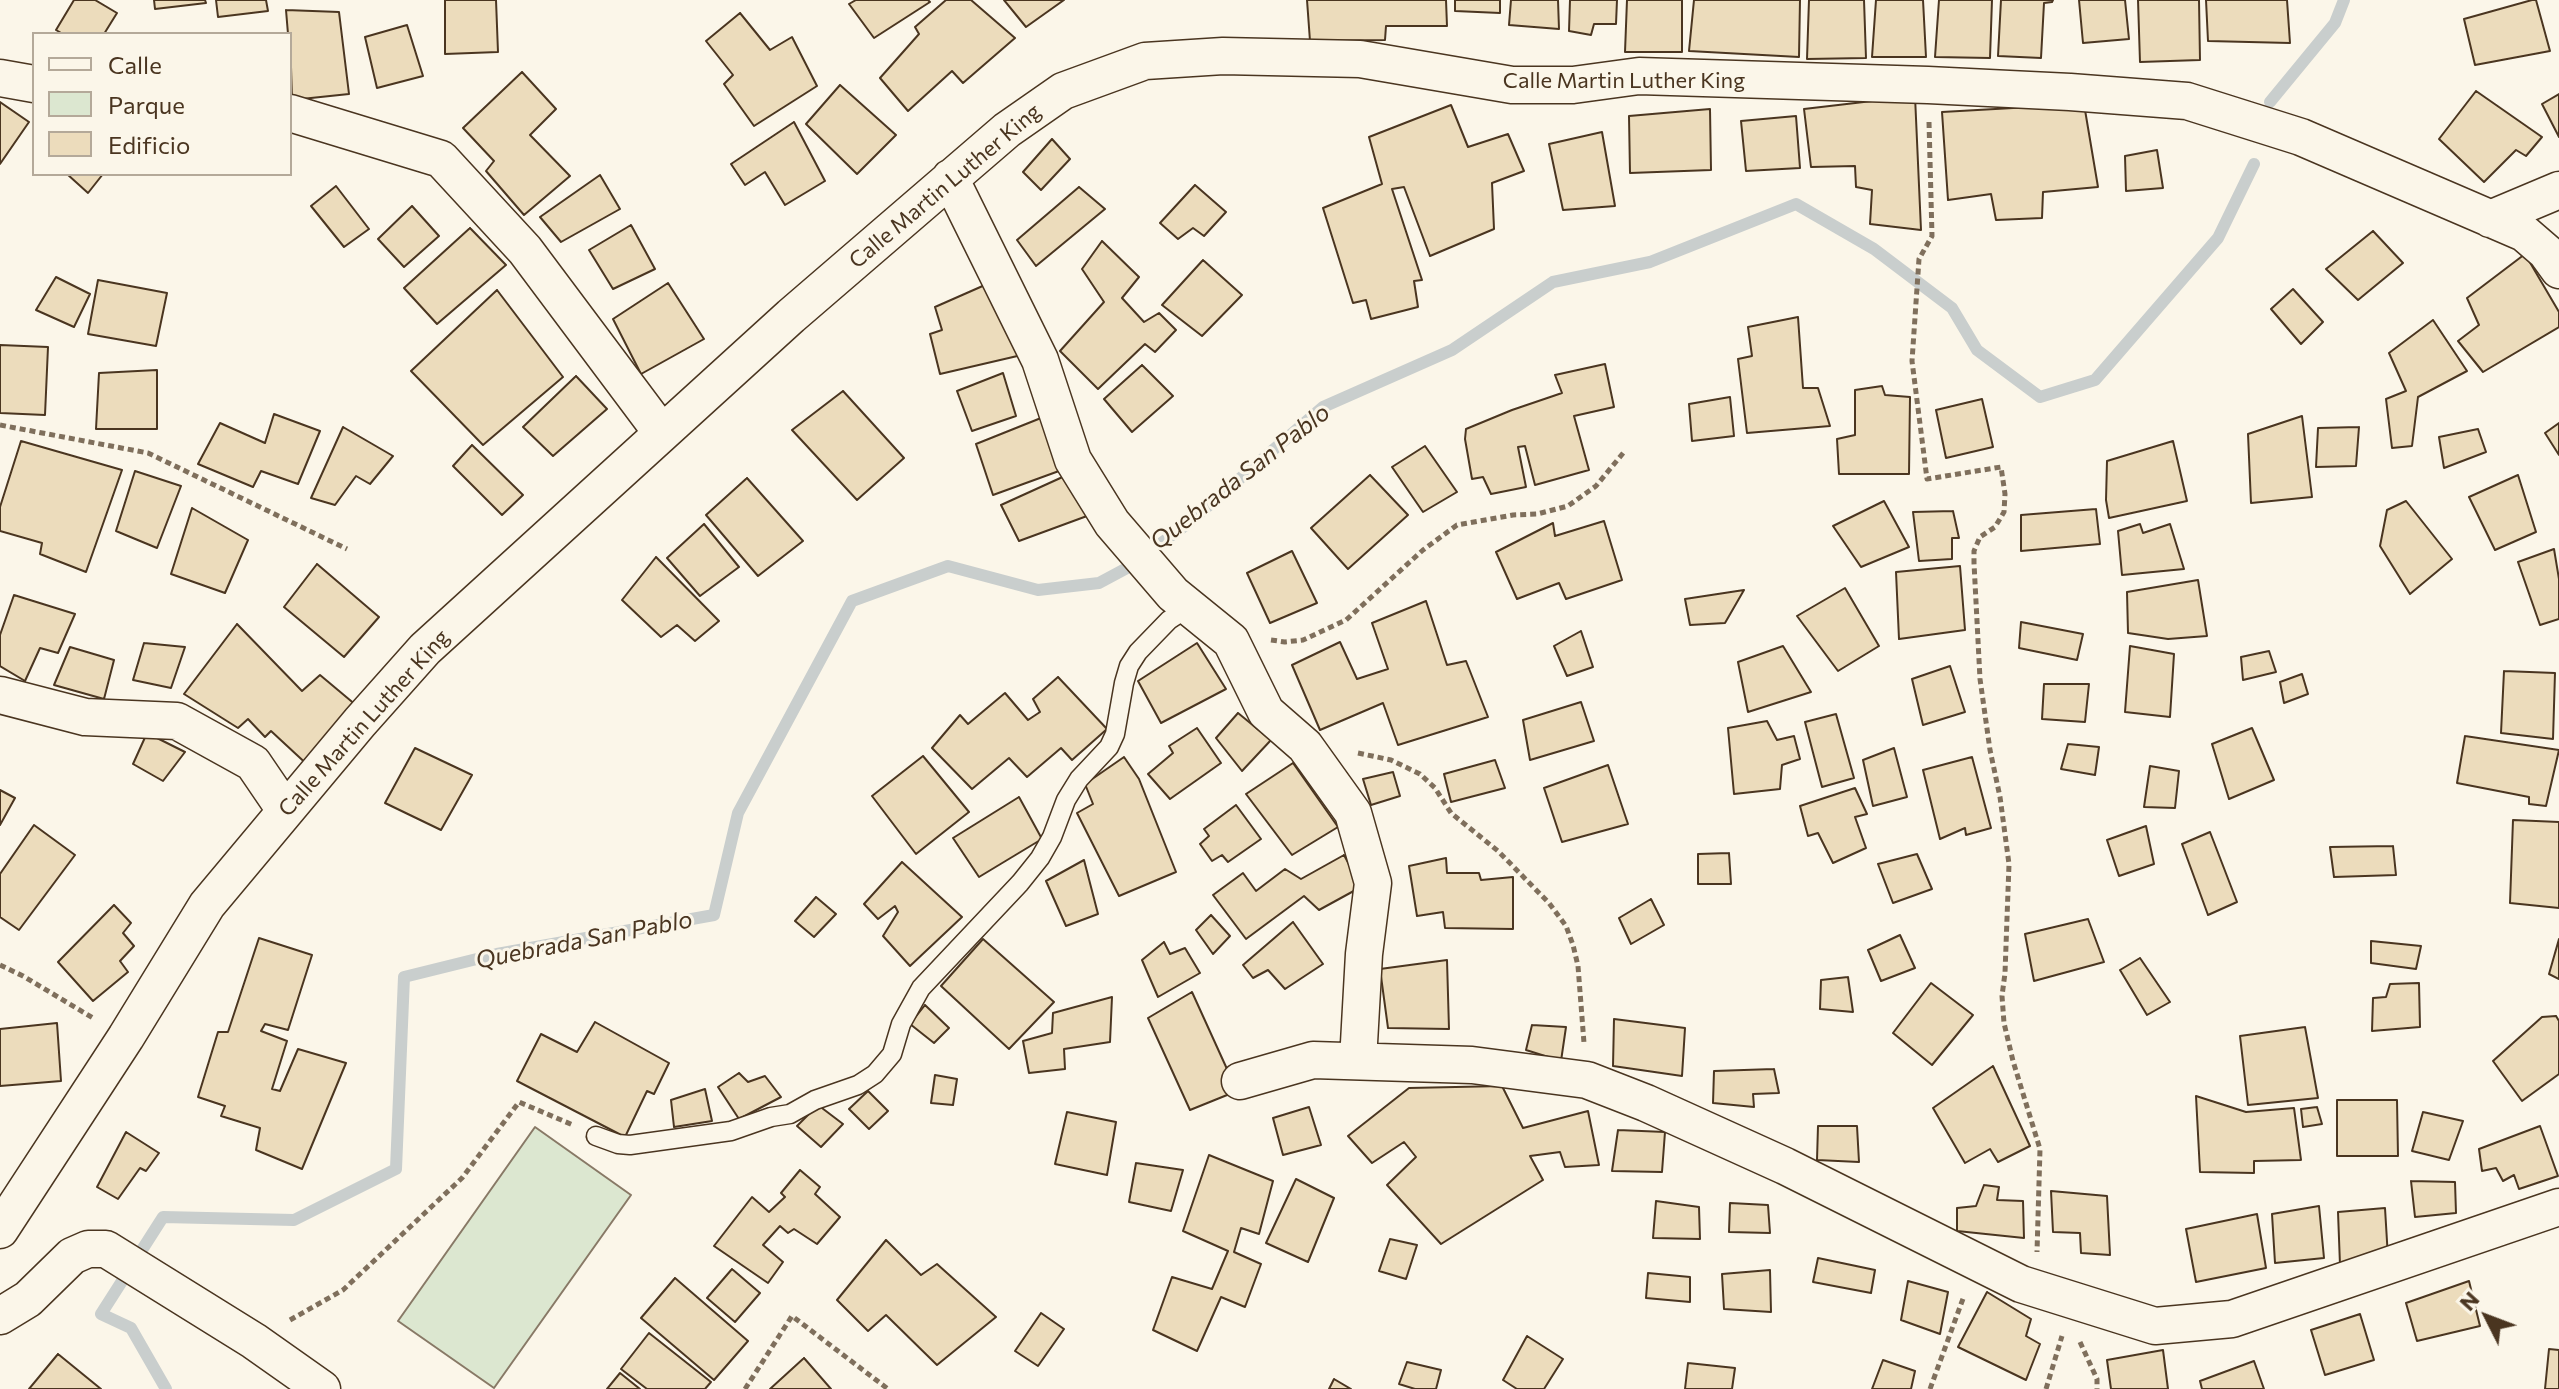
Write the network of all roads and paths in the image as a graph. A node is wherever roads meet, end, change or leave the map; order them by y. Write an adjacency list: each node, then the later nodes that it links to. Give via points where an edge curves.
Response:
1 (0, 78): 2 (street)
2 (32, 84)
3 (1928, 85): 5 (street, Calle Martin Luther King, via 1639,76 1573,85 1512,85 1360,59 1223,56 1145,61 1063,91); 7 (street, Calle Martin Luther King, via 2187,101 2301,137); 27 (path, via 1932,236 1919,259 1912,361 1927,479 2001,467 2004,512 1974,551 1980,679 2009,864 2004,1023 2040,1149)
4 (292, 114): 10 (street, via 441,159 525,250)
5 (950, 178): 10 (street, Calle Martin Luther King); 13 (street, via 1040,360 1073,460 1112,523)
6 (2559, 190): 7 (street)
7 (2490, 219): 8 (street, Calle Martin Luther King, via 2524,233)
8 (2559, 270)
9 (0, 425): 12 (path, via 148,453)
10 (662, 433): 17 (street, Calle Martin Luther King, via 425,649)
11 (1624, 452): 14 (path, via 1596,486 1568,506 1457,525 1346,620 1303,640)
12 (347, 549)
13 (1189, 607): 20 (street, via 1231,641 1266,712 1305,746 1353,813 1373,883); 23 (lane, via 1169,620 1129,666 1109,747 1079,779 1040,858 921,988 892,1054 875,1074 790,1114 731,1131 630,1145)
14 (1265, 639)
15 (0, 695): 17 (street, via 85,717 177,721 253,763)
16 (1356, 752): 21 (path, via 1391,760 1429,781 1451,813 1498,851 1566,926 1578,966)
17 (285, 810): 19 (street, Calle Martin Luther King, via 207,905)
18 (0, 965): 19 (path)
19 (126, 1037): 25 (street, Calle Martin Luther King)
20 (1358, 1061): 21 (street, via 1472,1065); 22 (street, via 1313,1060)
21 (1587, 1080): 26 (street, via 1785,1166)
22 (1240, 1081)
23 (596, 1136): 29 (path, via 519,1102 462,1178 343,1290)
24 (2559, 1207): 27 (street, via 2232,1319 2155,1326)
25 (0, 1230)
26 (1976, 1261): 27 (street); 33 (path)
27 (2057, 1301): 34 (path); 35 (path, via 2097,1379)
28 (0, 1316): 29 (street, via 28,1299 72,1256 106,1249)
29 (254, 1341): 30 (street)
30 (322, 1389)
31 (745, 1389): 32 (path, via 792,1316)
32 (888, 1389)
33 (1930, 1389)
34 (2046, 1389)
35 (2097, 1389)

